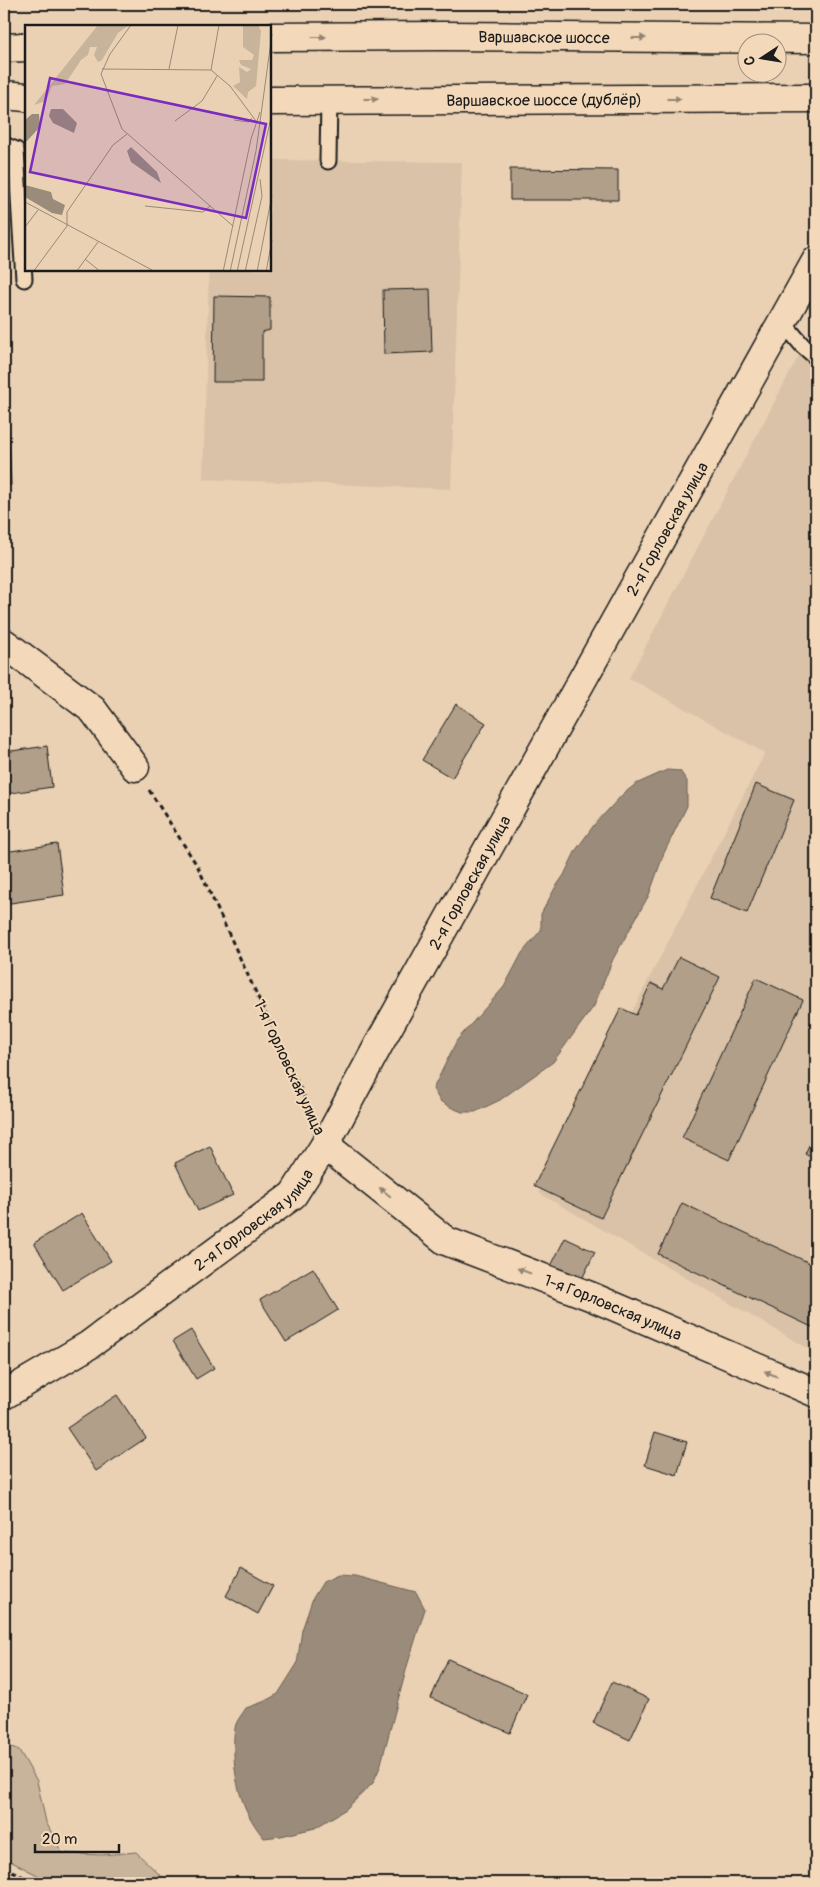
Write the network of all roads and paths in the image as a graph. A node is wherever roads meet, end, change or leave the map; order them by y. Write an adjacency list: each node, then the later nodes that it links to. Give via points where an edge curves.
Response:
1 (271, 37): 2 (street, Варшавское шоссе, one-way to 2)
2 (816, 39)
3 (25, 47): 4 (street)
4 (4, 48)
5 (4, 95): 6 (street)
6 (25, 96)
7 (816, 98): 8 (street, Варшавское шоссе (дублёр), one-way to 7)
8 (329, 100): 9 (street, Варшавское шоссе (дублёр)); 11 (lane)
9 (271, 101)
10 (4, 145): 13 (lane, via 16,150)
11 (328, 161)
12 (816, 261): 14 (street, 2-я Горловская улица)
13 (24, 279)
14 (782, 321): 15 (lane); 18 (street, 2-я Горловская улица)
15 (816, 357)
16 (4, 643): 17 (street, via 93,710)
17 (134, 767): 18 (path, 1-я Горловская улица, via 198,867)
18 (325, 1145): 19 (street, 1-я Горловская улица, one-way to 18, via 590,1296 446,1241); 20 (street, 2-я Горловская улица, via 293,1195 89,1345)
19 (816, 1393)
20 (4, 1396)
21 (4, 1867): 22 (path)
22 (35, 1883)

